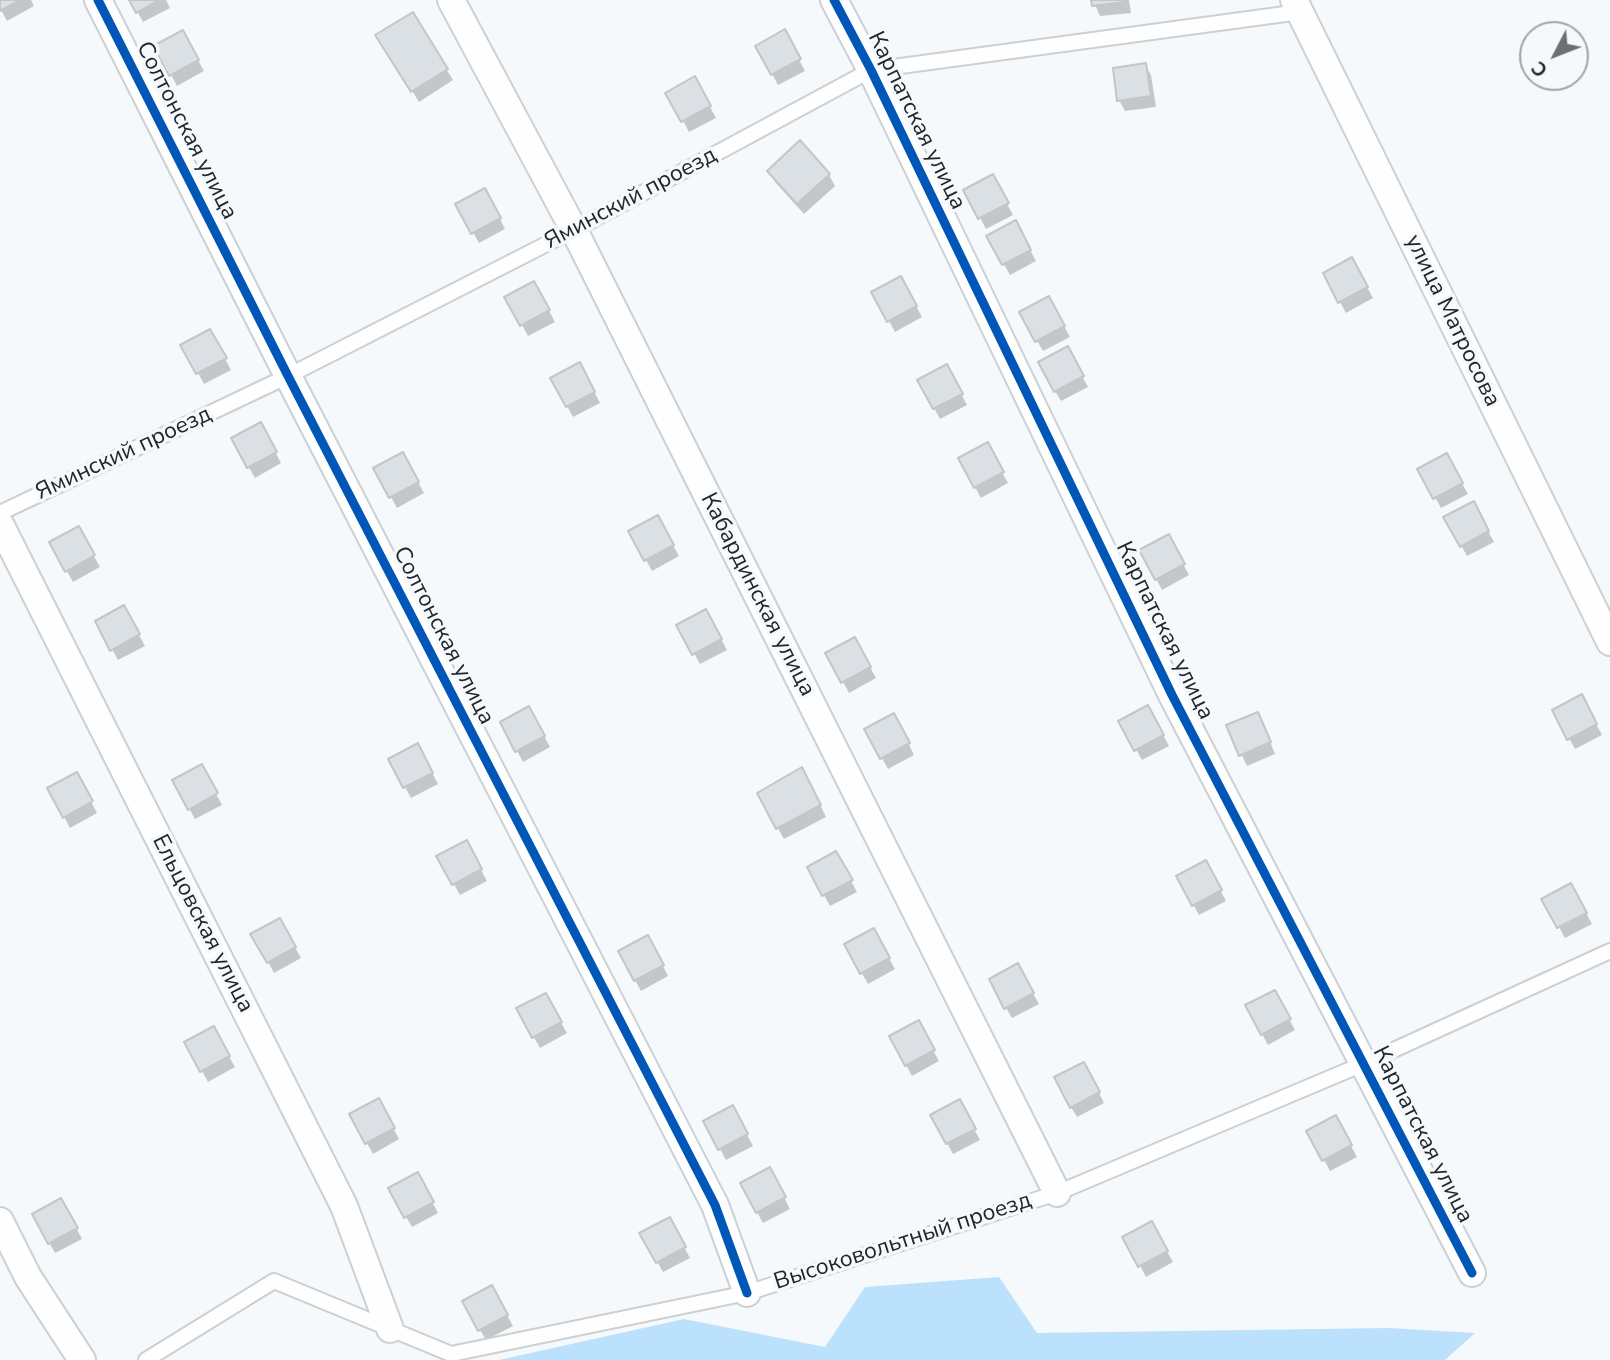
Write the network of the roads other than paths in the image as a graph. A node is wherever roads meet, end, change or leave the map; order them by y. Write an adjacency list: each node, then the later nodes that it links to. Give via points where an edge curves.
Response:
1 (98, 0): 7 (street, Солтонская улица)
2 (451, 0): 6 (street, Кабардинская улица)
3 (834, 0): 5 (street, Карпатская улица)
4 (1297, 6): 5 (lane, Яминский проезд); 10 (street, улица Матросова)
5 (871, 70): 6 (lane, Яминский проезд); 12 (street, Карпатская улица, via 1172,695)
6 (574, 230): 7 (lane, Яминский проезд); 13 (street, Кабардинская улица)
7 (288, 376): 8 (lane, Яминский проезд); 16 (street, Солтонская улица, via 715,1206)
8 (0, 513)
9 (0, 524): 17 (street, Ельцовская улица, via 344,1206)
10 (1610, 642)
11 (1610, 951): 12 (lane, Высоковольтный проезд)
12 (1363, 1063): 13 (lane, Высоковольтный проезд); 15 (street, Карпатская улица)
13 (1057, 1192): 16 (lane, Высоковольтный проезд)
14 (0, 1221): 18 (street, via 28,1276)
15 (1472, 1273)
16 (747, 1293): 17 (lane, Высоковольтный проезд, via 451,1354)
17 (390, 1329): 19 (lane, Высоковольтный проезд, via 275,1281)
18 (82, 1360)
19 (146, 1360)

